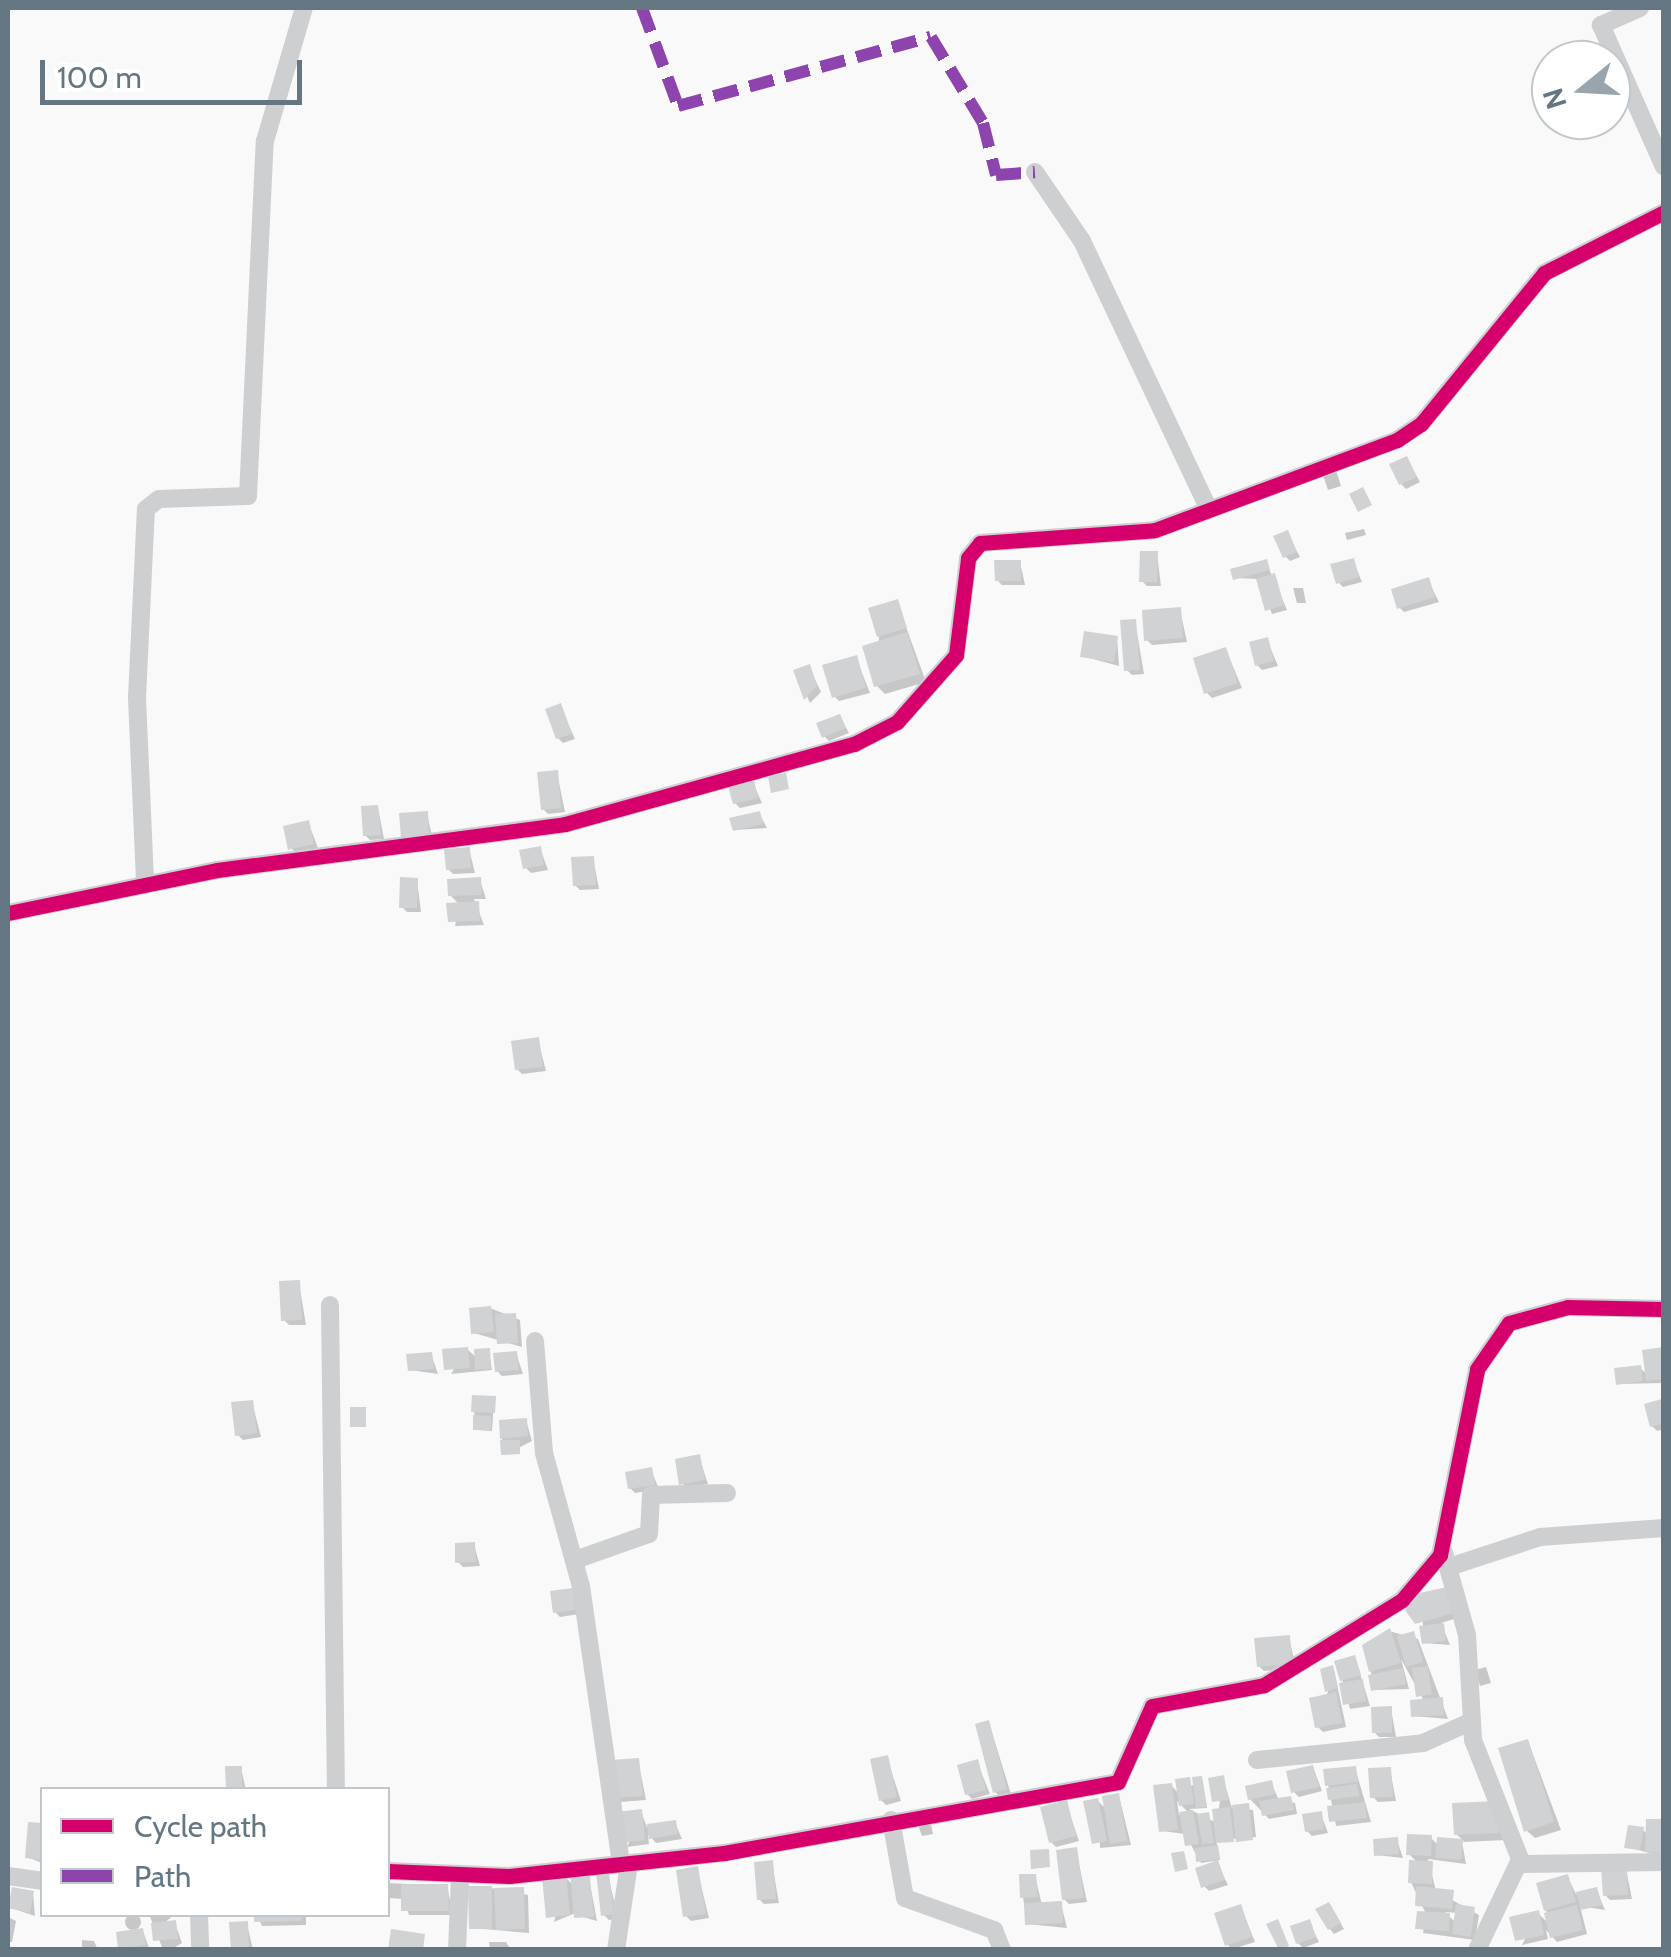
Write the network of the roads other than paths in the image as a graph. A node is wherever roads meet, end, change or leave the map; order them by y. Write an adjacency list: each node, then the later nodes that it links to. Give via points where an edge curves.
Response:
1 (304, 8): 7 (street, via 265,141 248,496 158,499 146,509 137,698)
2 (1640, 8): 3 (street, via 1601,25)
3 (1664, 167)
4 (1035, 172): 6 (street, via 1082,241)
5 (1664, 212): 6 (street, via 1544,273 1408,434)
6 (1209, 510): 7 (street, via 1145,532 980,543 968,558 956,655 896,722 854,744 549,827)
7 (145, 881): 8 (street)
8 (8, 913)
9 (330, 1305): 19 (street)
10 (1664, 1309): 14 (street, via 1530,1312 1488,1343)
11 (535, 1341): 15 (street, via 544,1453)
12 (726, 1493): 15 (street, via 654,1494 650,1534)
13 (1664, 1528): 16 (street, via 1540,1537)
14 (1442, 1546): 16 (street); 20 (street, via 1402,1600 1310,1664 1264,1685 1152,1706 1118,1782)
15 (576, 1560): 23 (street)
16 (1452, 1566): 17 (street)
17 (1470, 1722): 18 (street, via 1423,1744); 21 (street)
18 (1257, 1760)
19 (336, 1787)
20 (891, 1820): 23 (street); 32 (street, via 905,1898 994,1930)
21 (1520, 1860): 22 (street, via 1528,1868 1612,1857); 33 (street)
22 (1664, 1862)
23 (625, 1864): 26 (street); 31 (street)
24 (390, 1871): 26 (street)
25 (8, 1876): 27 (street)
26 (460, 1877): 30 (street)
27 (40, 1881)
28 (199, 1917): 29 (street)
29 (200, 1950)
30 (457, 1950)
31 (616, 1950)
32 (1002, 1950)
33 (1477, 1950)

